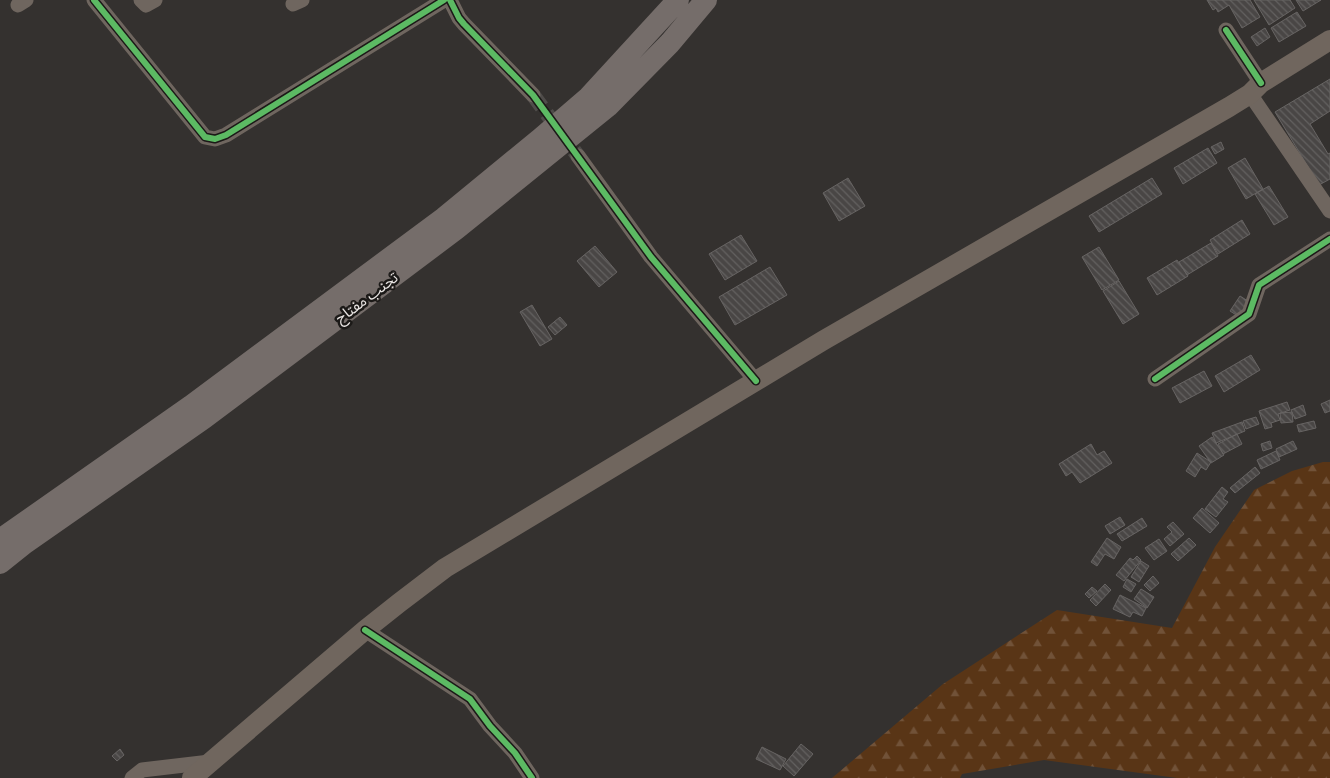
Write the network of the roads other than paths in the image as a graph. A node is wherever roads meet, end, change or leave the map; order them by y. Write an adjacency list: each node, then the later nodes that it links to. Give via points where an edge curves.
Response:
1 (94, 0): 4 (street, via 205,137 215,139)
2 (141, 0): 3 (street, via 146,5)
3 (155, 0)
4 (444, 0)
5 (450, 0): 11 (street, via 464,24)
6 (678, 0): 17 (highway, تجنب مفتاح, via 589,97 444,218 191,406)
7 (706, 0): 18 (highway, تجنب مفتاح, via 670,43 608,106 456,229 204,418)
8 (1226, 30): 10 (street)
9 (1330, 40): 10 (main road)
10 (1255, 88): 13 (street); 16 (main road, via 1220,112)
11 (533, 95)
12 (578, 156): 16 (street, via 650,258)
13 (1330, 211)
14 (1330, 239): 15 (street, via 1259,285 1249,314)
15 (1154, 379)
16 (756, 381): 19 (main road, via 445,568)
17 (0, 540)
18 (0, 563)
19 (365, 630): 20 (main road); 23 (street, via 470,698)
20 (210, 762): 21 (street, via 142,770); 22 (main road)
21 (132, 778)
22 (192, 778)
23 (532, 778)

